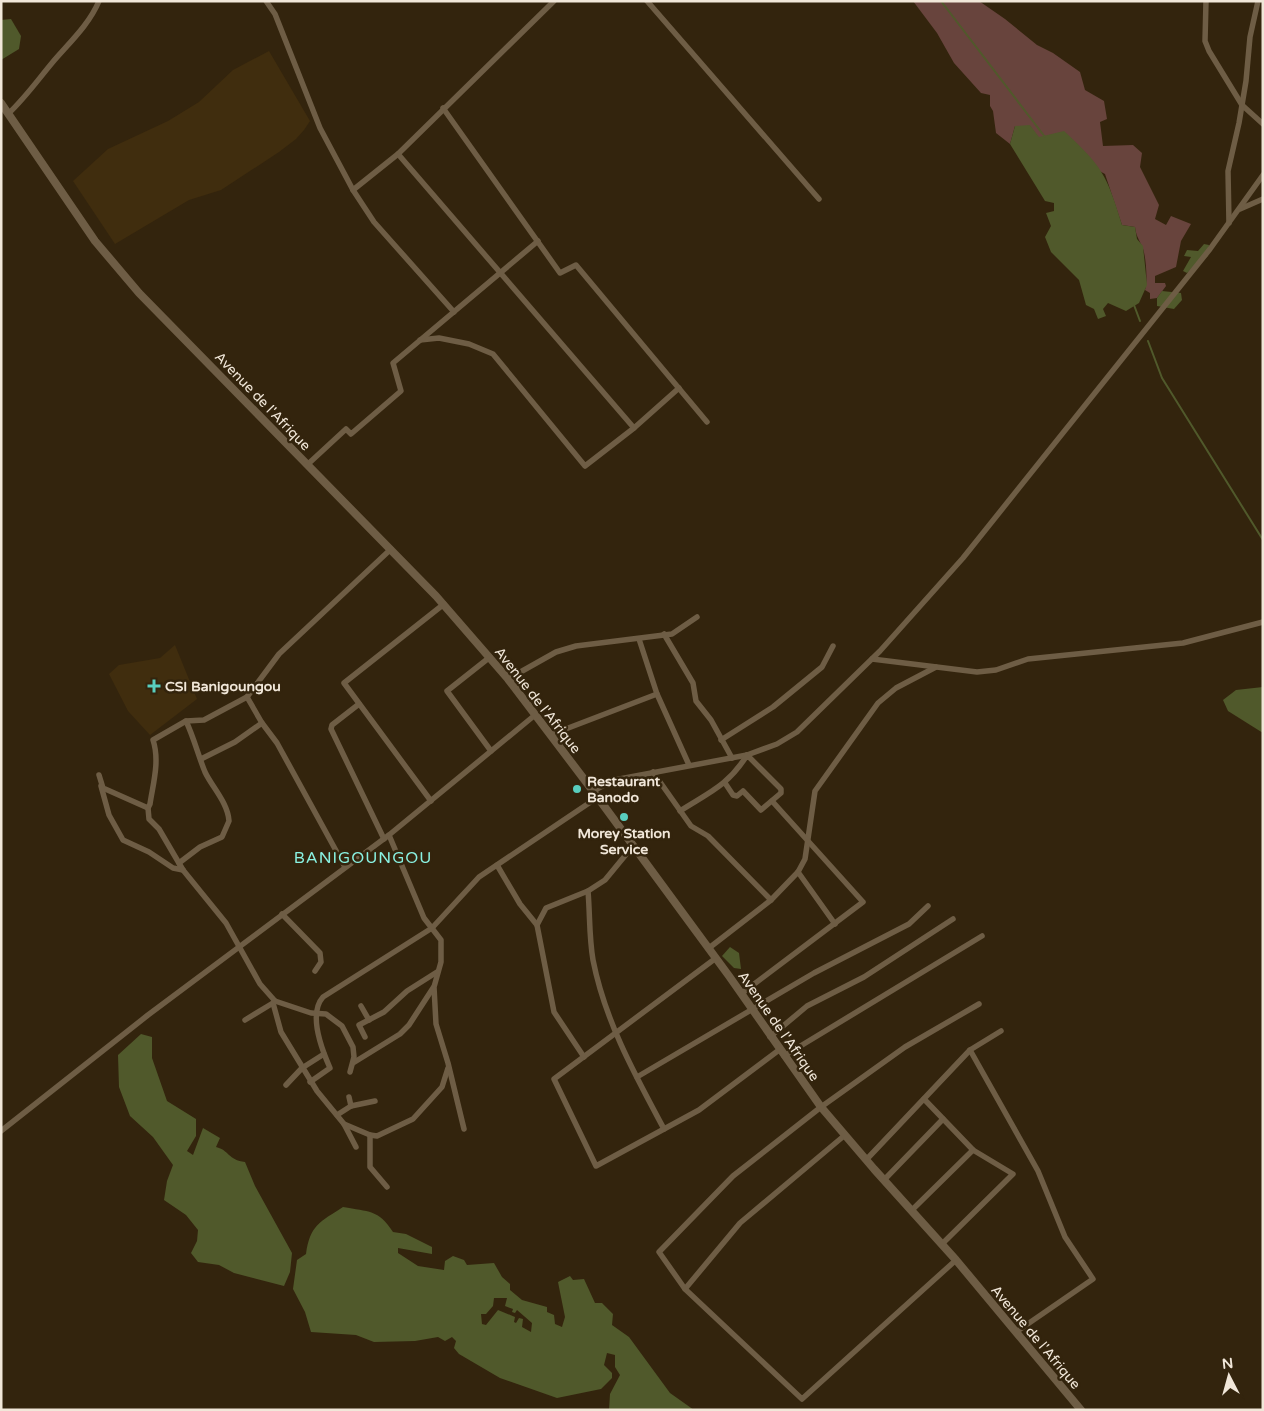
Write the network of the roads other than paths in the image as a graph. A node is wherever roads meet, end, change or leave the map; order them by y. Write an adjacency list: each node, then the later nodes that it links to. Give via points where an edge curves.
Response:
1 (99, 1): 10 (street, via 93,16 26,98)
2 (266, 1): 14 (street, via 275,14 320,128)
3 (554, 1): 9 (street)
4 (647, 1): 15 (street)
5 (1206, 1): 8 (street, via 1205,41)
6 (1258, 1): 8 (street)
7 (1, 103): 10 (main road, Avenue de l'Afrique)
8 (1242, 105): 11 (street); 18 (street, via 1228,172)
9 (443, 108): 12 (street); 19 (street)
10 (8, 114): 26 (main road, Avenue de l'Afrique, via 101,248 139,293)
11 (1263, 124)
12 (398, 154): 14 (street); 20 (street)
13 (1263, 175): 17 (street)
14 (353, 190): 21 (street, via 374,222)
15 (819, 199)
16 (1263, 199): 17 (street)
17 (1238, 210): 18 (street)
18 (1228, 223): 35 (street, via 963,558)
19 (538, 241): 20 (street); 23 (street, via 560,273 576,265)
20 (501, 272): 21 (street); 25 (street)
21 (454, 312): 22 (street)
22 (419, 340): 25 (street, via 440,338 469,344 493,354 585,466); 26 (street, via 393,363 401,391 351,434 346,429)
23 (679, 388): 24 (street); 25 (street)
24 (707, 422)
25 (634, 428)
26 (307, 465): 27 (main road, Avenue de l'Afrique)
27 (391, 549): 28 (main road, Avenue de l'Afrique); 39 (street, via 279,654)
28 (444, 604): 34 (main road, Avenue de l'Afrique); 40 (street, via 344,683)
29 (697, 617): 31 (street, via 672,634)
30 (1263, 622): 36 (street, via 1165,646 1028,659 996,670 977,672)
31 (664, 634): 32 (street); 45 (street, via 693,683 696,701)
32 (639, 639): 37 (street, via 576,646 556,652); 38 (street)
33 (833, 646): 45 (street, via 822,668 773,707)
34 (490, 657): 37 (main road, Avenue de l'Afrique); 46 (street, via 447,691)
35 (872, 658): 36 (street); 47 (street, via 797,732 777,744)
36 (936, 667): 61 (street, via 896,688 878,703 815,791)
37 (508, 679): 41 (main road, Avenue de l'Afrique)
38 (657, 694): 44 (street); 50 (street)
39 (247, 697): 42 (street, via 204,720); 43 (street)
40 (359, 704): 56 (street); 60 (street, via 332,725 332,729)
41 (535, 715): 44 (main road, Avenue de l'Afrique); 46 (street)
42 (186, 721): 49 (street); 58 (street, via 154,740 155,774)
43 (262, 723): 49 (street, via 235,742); 65 (street, via 277,743)
44 (550, 735): 55 (main road, Avenue de l'Afrique)
45 (721, 740): 48 (street)
46 (491, 751): 56 (street)
47 (747, 755): 48 (street); 53 (street, via 738,771); 57 (street, via 781,789)
48 (732, 758): 50 (street)
49 (201, 759): 63 (street, via 229,820 222,837 200,847)
50 (689, 765): 51 (street)
51 (653, 772): 55 (street, via 614,780); 59 (street)
52 (99, 775): 54 (street)
53 (725, 783): 57 (street, via 733,795 744,792 761,810); 59 (street)
54 (101, 786): 58 (street); 66 (street, via 109,815 123,840 173,868)
55 (596, 794): 62 (main road, Avenue de l'Afrique); 64 (street)
56 (431, 801): 60 (street)
57 (772, 801): 61 (street)
58 (148, 808): 63 (street, via 149,819 159,829)
59 (680, 811): 69 (street, via 691,826 708,836)
60 (386, 837): 65 (street); 75 (street, via 424,918)
61 (807, 840): 67 (street); 73 (street, via 863,902)
62 (633, 846): 68 (street, via 604,880); 78 (main road, Avenue de l'Afrique)
63 (179, 863): 66 (street)
64 (497, 865): 74 (street); 75 (street, via 479,877)
65 (345, 867): 71 (street)
66 (183, 870): 77 (street, via 215,908)
67 (798, 872): 69 (street); 73 (street)
68 (588, 891): 74 (street, via 546,908); 92 (street, via 593,960)
69 (771, 900): 78 (street)
70 (928, 906): 87 (street, via 909,924 814,973)
71 (282, 914): 77 (street); 80 (street, via 320,953 321,962)
72 (953, 919): 94 (street, via 872,972 807,1006)
73 (835, 924): 83 (street)
74 (537, 925): 98 (street, via 554,1012)
75 (432, 928): 81 (street, via 441,940); 88 (street, via 323,997 319,1001)
76 (982, 936): 96 (street)
77 (240, 946): 84 (street, via 260,984); 116 (street)
78 (709, 948): 79 (main road, Avenue de l'Afrique)
79 (716, 958): 83 (main road, Avenue de l'Afrique); 92 (street)
80 (316, 971)
81 (437, 972): 82 (street); 90 (street)
82 (434, 987): 99 (street, via 414,1019 400,1034); 100 (street, via 436,1024)
83 (741, 994): 87 (main road, Avenue de l'Afrique)
84 (274, 1002): 88 (street); 89 (street); 101 (street, via 281,1032)
85 (979, 1004): 110 (street, via 905,1047)
86 (361, 1006): 90 (street)
87 (752, 1011): 94 (main road, Avenue de l'Afrique); 103 (street)
88 (318, 1013): 97 (street); 99 (street, via 337,1021 348,1034 353,1047)
89 (245, 1020)
90 (369, 1020): 93 (street, via 359,1025)
91 (1001, 1031): 95 (street)
92 (615, 1034): 98 (street); 103 (street)
93 (365, 1037)
94 (770, 1037): 96 (main road, Avenue de l'Afrique)
95 (970, 1050): 107 (street); 128 (street, via 1038,1170 1065,1238 1093,1279)
96 (782, 1053): 110 (main road, Avenue de l'Afrique); 115 (street, via 699,1110)
97 (324, 1054): 101 (street); 104 (street, via 330,1068)
98 (584, 1057): 115 (street, via 554,1079 596,1166)
99 (352, 1063): 102 (street)
100 (448, 1063): 114 (street); 117 (street, via 442,1087 413,1119 377,1136)
101 (302, 1068): 104 (street); 105 (street)
102 (350, 1072)
103 (637, 1078): 115 (street)
104 (310, 1082): 111 (street)
105 (286, 1085)
106 (349, 1097): 109 (street)
107 (924, 1099): 112 (street); 121 (street)
108 (375, 1101): 109 (street)
109 (351, 1106): 111 (street)
110 (821, 1107): 118 (main road, Avenue de l'Afrique); 127 (street, via 733,1176 659,1252)
111 (337, 1115): 113 (street)
112 (943, 1119): 120 (street); 122 (street)
113 (344, 1124): 117 (street); 119 (street)
114 (464, 1129)
115 (664, 1129)
116 (1, 1131)
117 (370, 1135): 123 (street, via 370,1167)
118 (845, 1135): 121 (main road, Avenue de l'Afrique); 127 (street, via 740,1223)
119 (356, 1147)
120 (973, 1150): 124 (street); 125 (street, via 1013,1174)
121 (866, 1160): 122 (main road, Avenue de l'Afrique)
122 (884, 1180): 124 (main road, Avenue de l'Afrique)
123 (388, 1187)
124 (912, 1210): 125 (main road, Avenue de l'Afrique)
125 (942, 1244): 126 (main road, Avenue de l'Afrique)
126 (956, 1260): 127 (street, via 802,1399); 128 (main road, Avenue de l'Afrique)
127 (685, 1289)
128 (1016, 1332): 129 (main road, Avenue de l'Afrique)
129 (1082, 1410)

